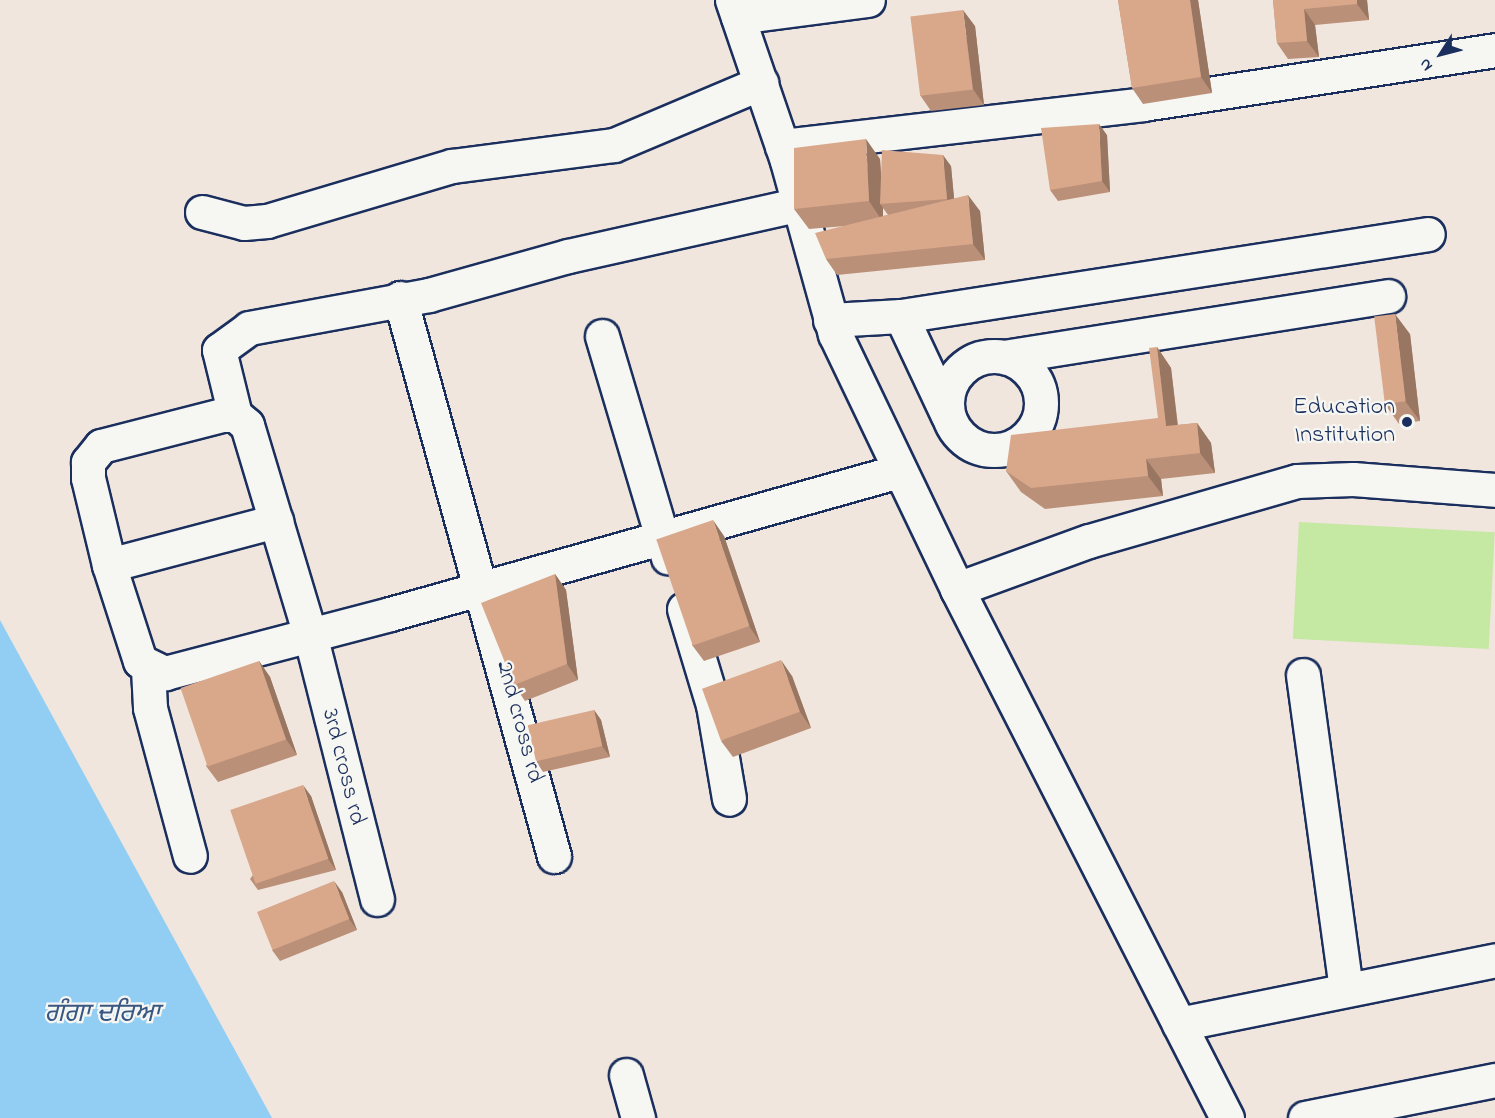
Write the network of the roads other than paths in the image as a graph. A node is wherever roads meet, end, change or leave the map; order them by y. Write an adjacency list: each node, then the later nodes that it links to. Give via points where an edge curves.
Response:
1 (868, 0): 2 (street)
2 (735, 9): 4 (street)
3 (1495, 50): 5 (street, via 1143,104)
4 (761, 83): 5 (street); 7 (street, via 614,145 452,166 267,221 244,223)
5 (782, 146): 6 (street)
6 (796, 205): 10 (street); 12 (street)
7 (202, 212)
8 (1428, 234): 11 (street)
9 (1388, 296): 14 (street)
10 (400, 298): 16 (street, 3rd cross rd, via 249,327 219,350); 23 (street, 2nd cross rd)
11 (900, 316): 12 (street); 15 (street)
12 (830, 320): 18 (street)
13 (602, 336): 21 (street)
14 (989, 358): 15 (street); 17 (street, via 953,380 948,394); 17 (street, via 1032,374 1040,389 1039,421 1030,435 1010,448 985,450 960,436)
15 (924, 366): 17 (street)
16 (236, 415): 20 (street, 3rd cross rd, via 247,425); 22 (street, via 114,441 92,454 88,478)
17 (951, 423)
18 (899, 471): 21 (street); 24 (street)
19 (1495, 490): 24 (street, via 1353,479 1298,481 1089,541)
20 (276, 521): 22 (street); 25 (street, 3rd cross rd)
21 (659, 539): 23 (street); 28 (street, via 713,705)
22 (110, 565): 26 (street, via 135,652)
23 (484, 588): 25 (street); 30 (street, 2nd cross rd)
24 (957, 589): 34 (street)
25 (310, 635): 26 (street, via 165,673); 31 (street, 3rd cross rd)
26 (148, 669): 29 (street, via 150,708)
27 (1304, 675): 33 (street)
28 (729, 799)
29 (190, 856)
30 (554, 856)
31 (377, 899)
32 (1495, 960): 33 (street)
33 (1346, 987): 34 (street)
34 (1179, 1024): 38 (street)
35 (626, 1075): 37 (street)
36 (1495, 1080): 39 (street)
37 (638, 1118)
38 (1227, 1118)
39 (1305, 1118)

